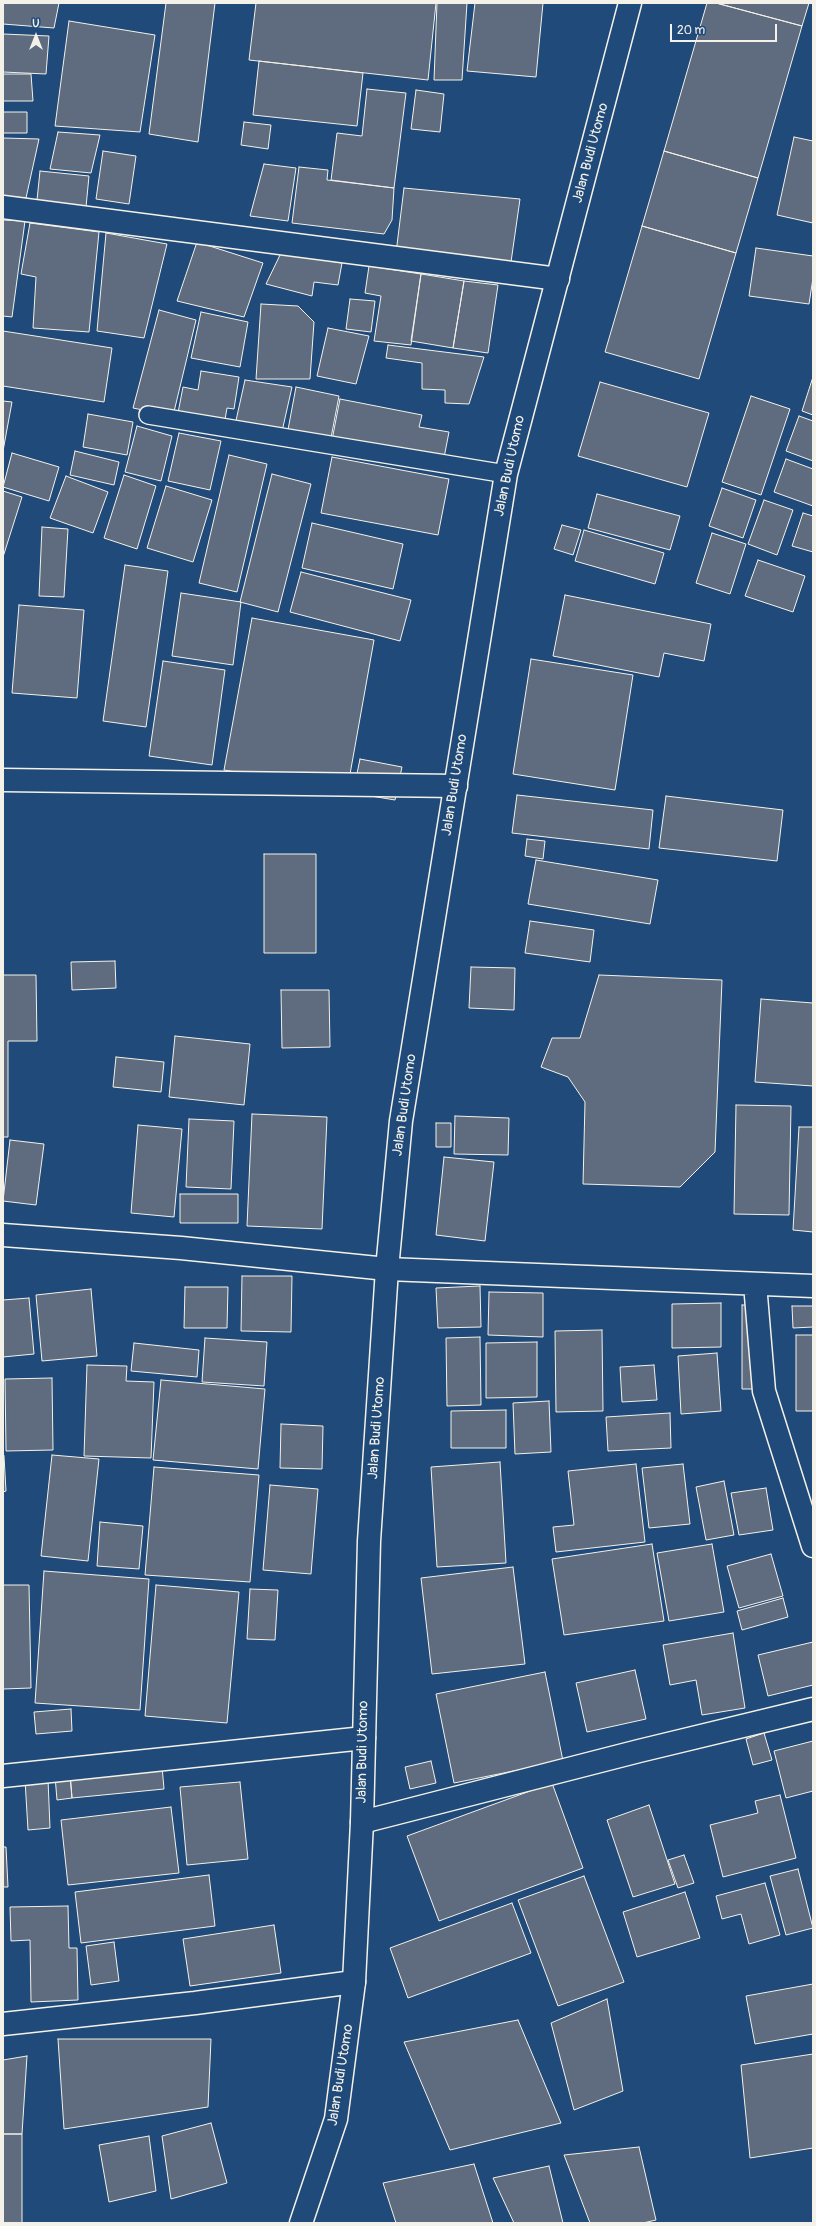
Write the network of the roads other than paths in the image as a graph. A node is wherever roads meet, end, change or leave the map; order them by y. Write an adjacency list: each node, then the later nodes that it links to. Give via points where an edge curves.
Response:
1 (630, 3): 3 (street, Jalan Budi Utomo)
2 (3, 207): 3 (street)
3 (558, 279): 5 (street, Jalan Budi Utomo)
4 (148, 415): 5 (lane)
5 (506, 474): 7 (street, Jalan Budi Utomo)
6 (3, 780): 7 (street)
7 (456, 786): 9 (street, Jalan Budi Utomo, via 401,1121)
8 (3, 1235): 9 (street, via 181,1248)
9 (387, 1269): 10 (street); 14 (street, Jalan Budi Utomo, via 370,1541)
10 (755, 1284): 11 (street); 12 (street, via 764,1391)
11 (813, 1286)
12 (813, 1546)
13 (813, 1709): 16 (street)
14 (364, 1738): 15 (street); 16 (street, Jalan Budi Utomo)
15 (3, 1776)
16 (362, 1822): 17 (street, Jalan Budi Utomo)
17 (354, 1982): 18 (street); 19 (street, Jalan Budi Utomo, via 336,2119)
18 (3, 2024)
19 (301, 2223)

